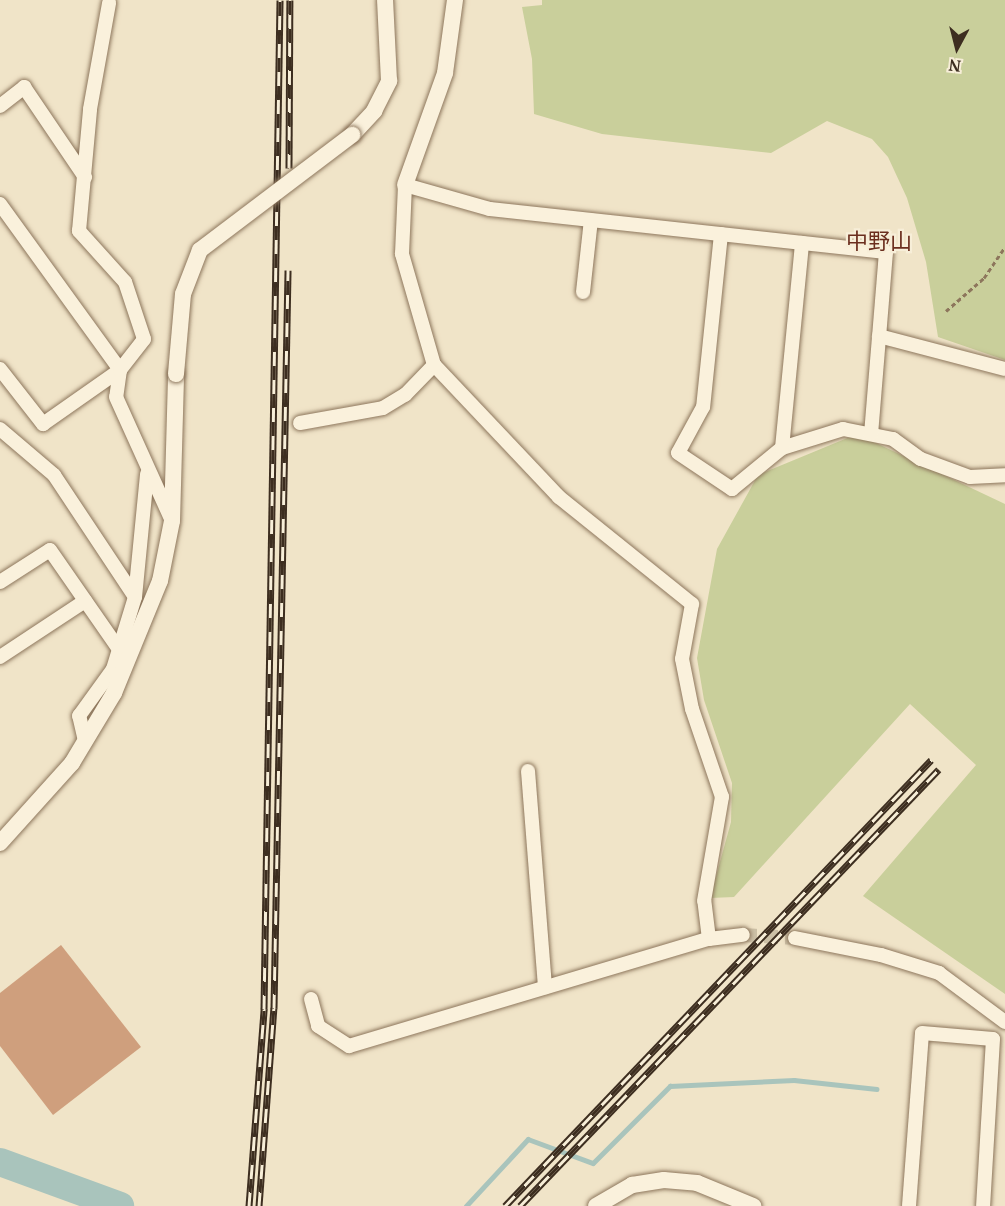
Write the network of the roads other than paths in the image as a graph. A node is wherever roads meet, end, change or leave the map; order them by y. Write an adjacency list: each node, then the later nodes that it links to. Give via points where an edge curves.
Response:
1 (385, 0): 23 (street, bridge, via 389,81 374,111 352,135 200,250 183,294 176,374)
2 (455, 0): 6 (street, via 445,73)
3 (109, 3): 5 (street)
4 (0, 106): 5 (street, via 24,87)
5 (84, 177): 16 (street, via 79,231 125,282 144,339)
6 (405, 185): 8 (street, via 490,209); 13 (street, via 402,254)
7 (0, 204): 16 (street)
8 (591, 220): 9 (street); 11 (street)
9 (721, 234): 10 (street); 20 (street, via 703,407 678,453 732,489)
10 (802, 243): 12 (street, via 886,252); 20 (street)
11 (584, 292)
12 (879, 336): 15 (street); 19 (street)
13 (434, 365): 17 (street, via 405,395 383,408); 34 (street, via 559,497 692,604 682,659 692,709 722,797 704,901)
14 (0, 369): 16 (street, via 43,424)
15 (1005, 369)
16 (120, 370): 21 (street, via 116,397)
17 (300, 423)
18 (0, 429): 25 (street, via 54,475)
19 (871, 433): 20 (street, via 843,429); 22 (street, via 947,470 970,477)
20 (782, 448)
21 (147, 474): 23 (street); 25 (street)
22 (1005, 475)
23 (172, 521): 29 (street, via 156,591 114,693)
24 (0, 582): 26 (street, via 50,550)
25 (135, 597): 27 (street)
26 (85, 601): 27 (street); 28 (street)
27 (118, 648): 29 (street, via 105,682 79,716)
28 (0, 657)
29 (85, 741): 31 (street, via 37,807)
30 (528, 771): 35 (street)
31 (0, 843)
32 (743, 935): 34 (street)
33 (795, 938): 37 (street, via 881,955 939,973)
34 (709, 939): 35 (street)
35 (545, 987): 36 (street, via 349,1046 318,1026)
36 (311, 999)
37 (1005, 1022)
38 (596, 1206): 39 (street, via 632,1185 664,1180 697,1182)
39 (753, 1206)
40 (909, 1206): 41 (street, via 922,1033 993,1039)
41 (983, 1206)

